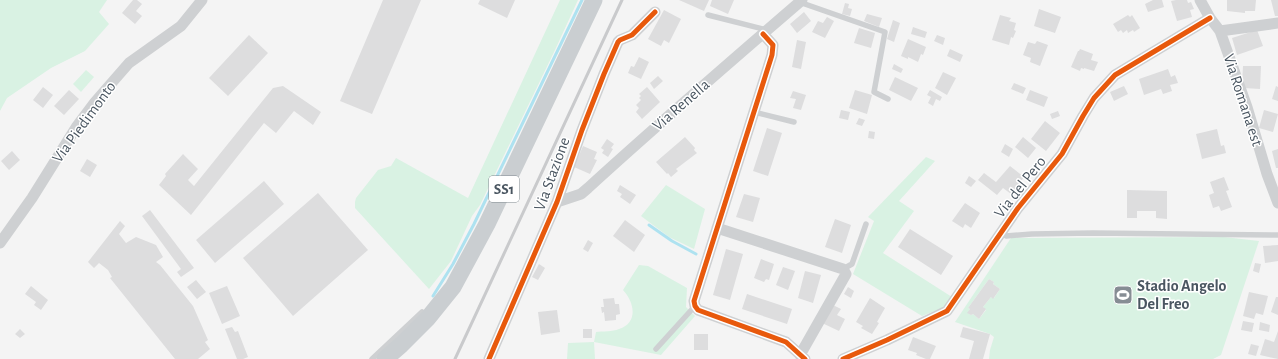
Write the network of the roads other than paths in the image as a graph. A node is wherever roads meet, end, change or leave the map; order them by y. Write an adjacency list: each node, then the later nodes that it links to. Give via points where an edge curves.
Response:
1 (202, 0): 20 (street, Via Piedimonto, via 181,26 129,63 94,102)
2 (594, 0): 27 (main road, SS1, via 487,224 453,288 428,318)
3 (1200, 0): 7 (street, Via Romana est)
4 (801, 1): 10 (street, Via Renella); 11 (lane, via 885,32 874,92)
5 (655, 12): 14 (street, Via Stazione, via 632,35 618,42 582,130)
6 (708, 15): 10 (lane)
7 (1210, 18): 9 (street, Via Romana est); 18 (street, Via del Pero, via 1115,75 1094,98 1062,154 1018,208)
8 (1278, 23): 9 (street)
9 (1220, 31): 15 (street, Via Romana est)
10 (765, 32): 12 (street, via 773,45 773,50); 14 (street, Via Renella, via 581,194)
11 (888, 99)
12 (754, 112): 13 (lane); 17 (street)
13 (794, 122)
14 (557, 202): 28 (street, Via Stazione)
15 (1278, 203)
16 (866, 224): 21 (lane, via 852,264)
17 (716, 228): 21 (street); 22 (street)
18 (1001, 234): 19 (lane); 29 (street, Via del Pero, via 947,311)
19 (1278, 235)
20 (0, 243)
21 (843, 269): 25 (street, via 846,274)
22 (694, 306): 24 (lane); 25 (street, via 698,310 786,342)
23 (422, 312): 26 (lane)
24 (656, 349)
25 (803, 357)
26 (372, 359)
27 (385, 359)
28 (489, 359)
29 (843, 359)

